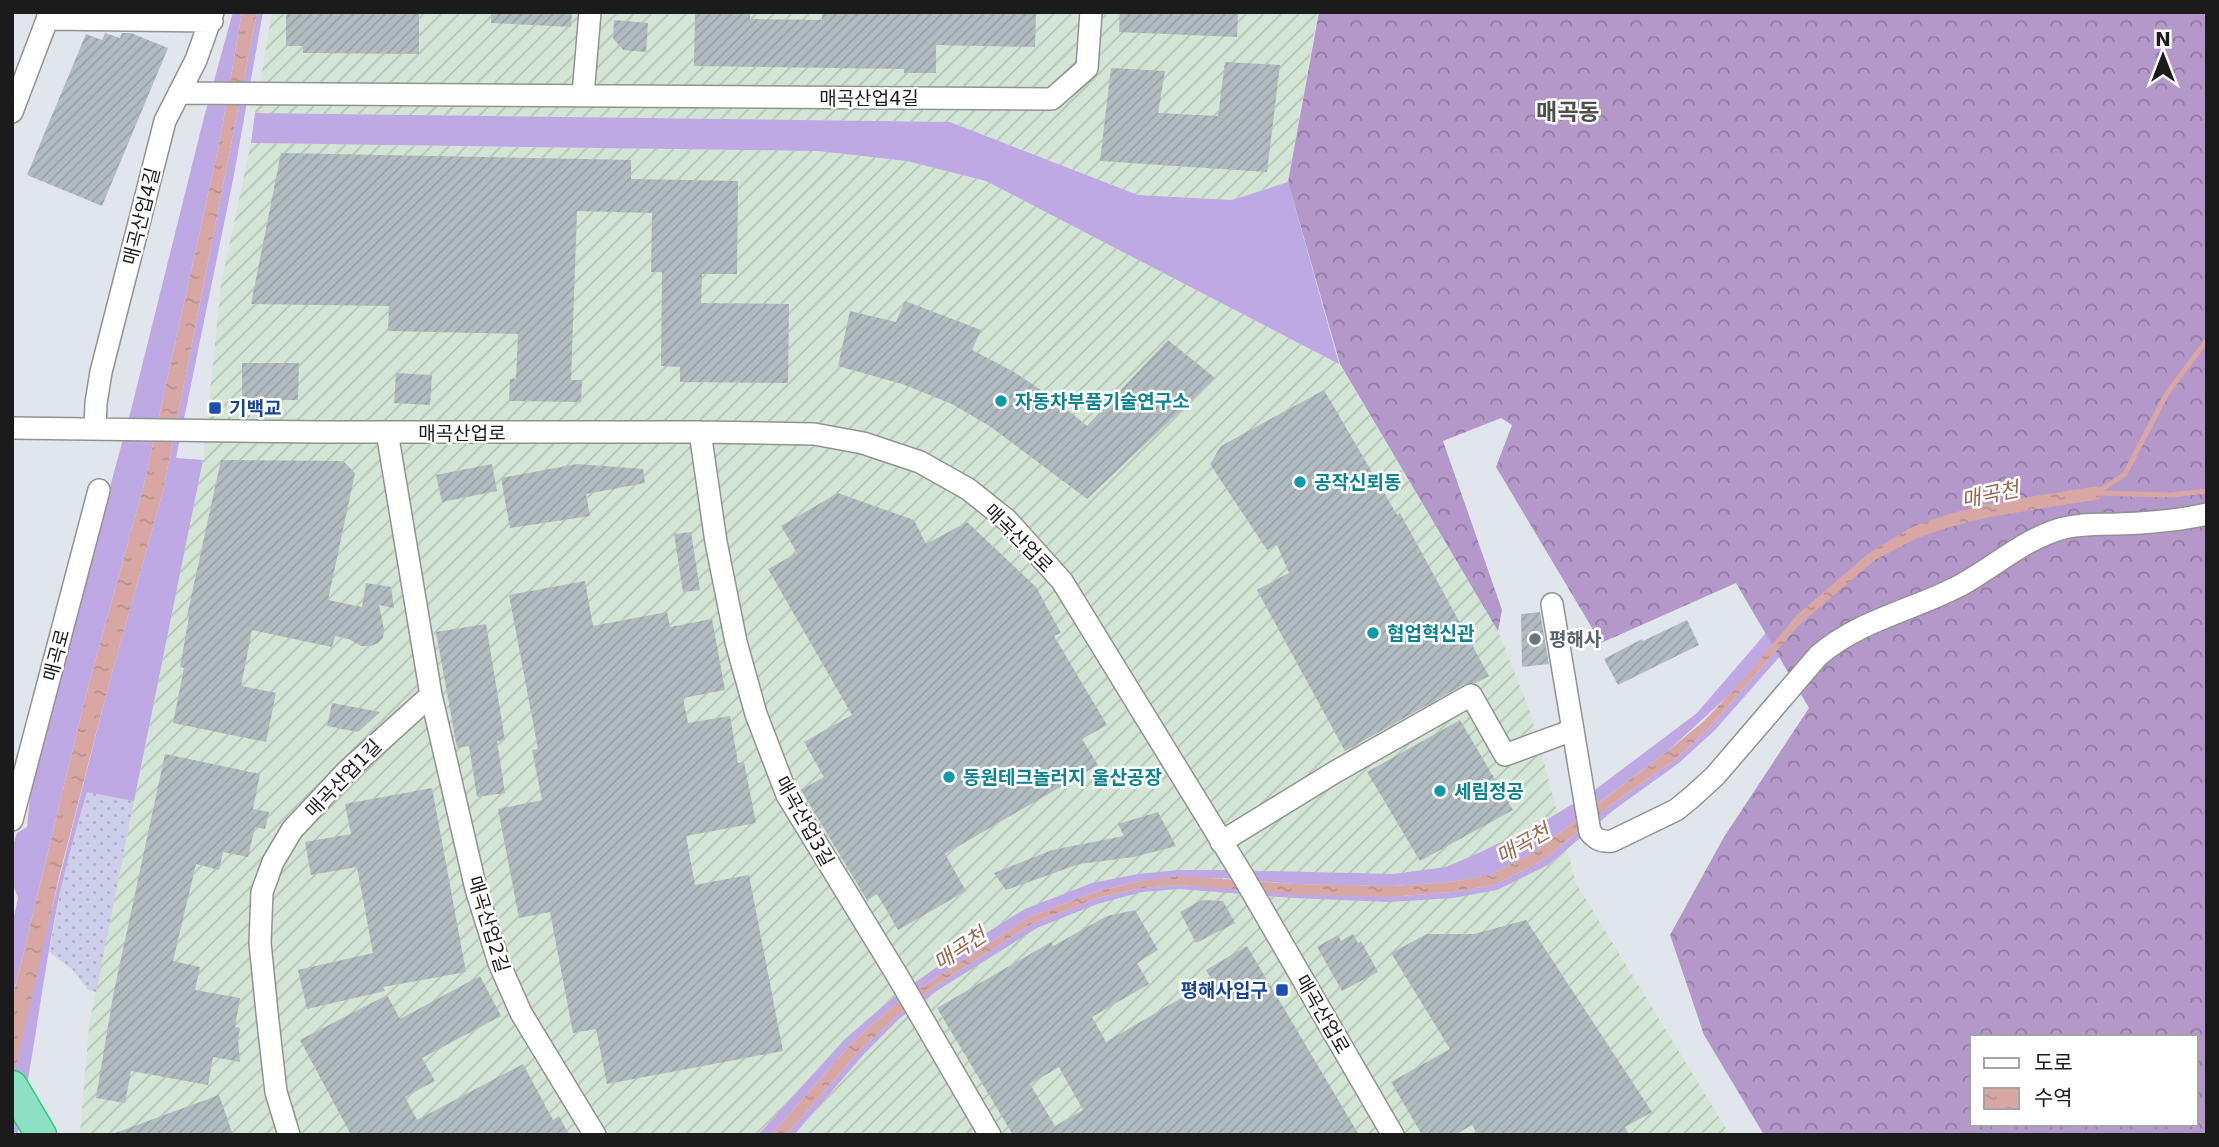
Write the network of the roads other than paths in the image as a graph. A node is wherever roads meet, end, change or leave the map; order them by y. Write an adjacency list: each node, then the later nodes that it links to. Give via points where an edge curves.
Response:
1 (590, 12): 6 (street)
2 (1091, 12): 6 (street, 매곡산업4길, via 1087,68 1052,99)
3 (49, 16): 4 (street); 7 (street)
4 (213, 16): 5 (street, 매곡산업4길)
5 (188, 93): 6 (street, 매곡산업4길); 9 (street, 매곡산업4길, via 165,121 105,359)
6 (583, 95)
7 (12, 112)
8 (12, 428): 9 (street)
9 (94, 428): 10 (street, 매곡산업로)
10 (387, 432): 11 (street, 매곡산업로); 15 (street)
11 (700, 432): 18 (street, 매곡산업로, via 814,434 863,443 920,462 968,489 1007,520 1062,581); 23 (street, 매곡산업3길, via 716,542 744,673 787,795)
12 (99, 490): 17 (street, 매곡로)
13 (2207, 514): 16 (street, via 2167,522 2062,528 1957,587 1836,640 1716,776 1675,810 1612,841 1603,842 1590,832)
14 (1552, 604): 16 (street)
15 (431, 695): 21 (street, 매곡산업1길, via 347,771 292,830 272,862 262,892 260,943 268,1022 276,1092); 22 (street, 매곡산업2길, via 476,889 499,964 521,1013)
16 (1573, 730): 18 (street, via 1505,755 1471,695)
17 (12, 820)
18 (1222, 842): 24 (street, 매곡산업로)
19 (12, 1086): 20 (highway)
20 (41, 1135)
21 (289, 1135)
22 (595, 1135)
23 (990, 1135)
24 (1394, 1135)

